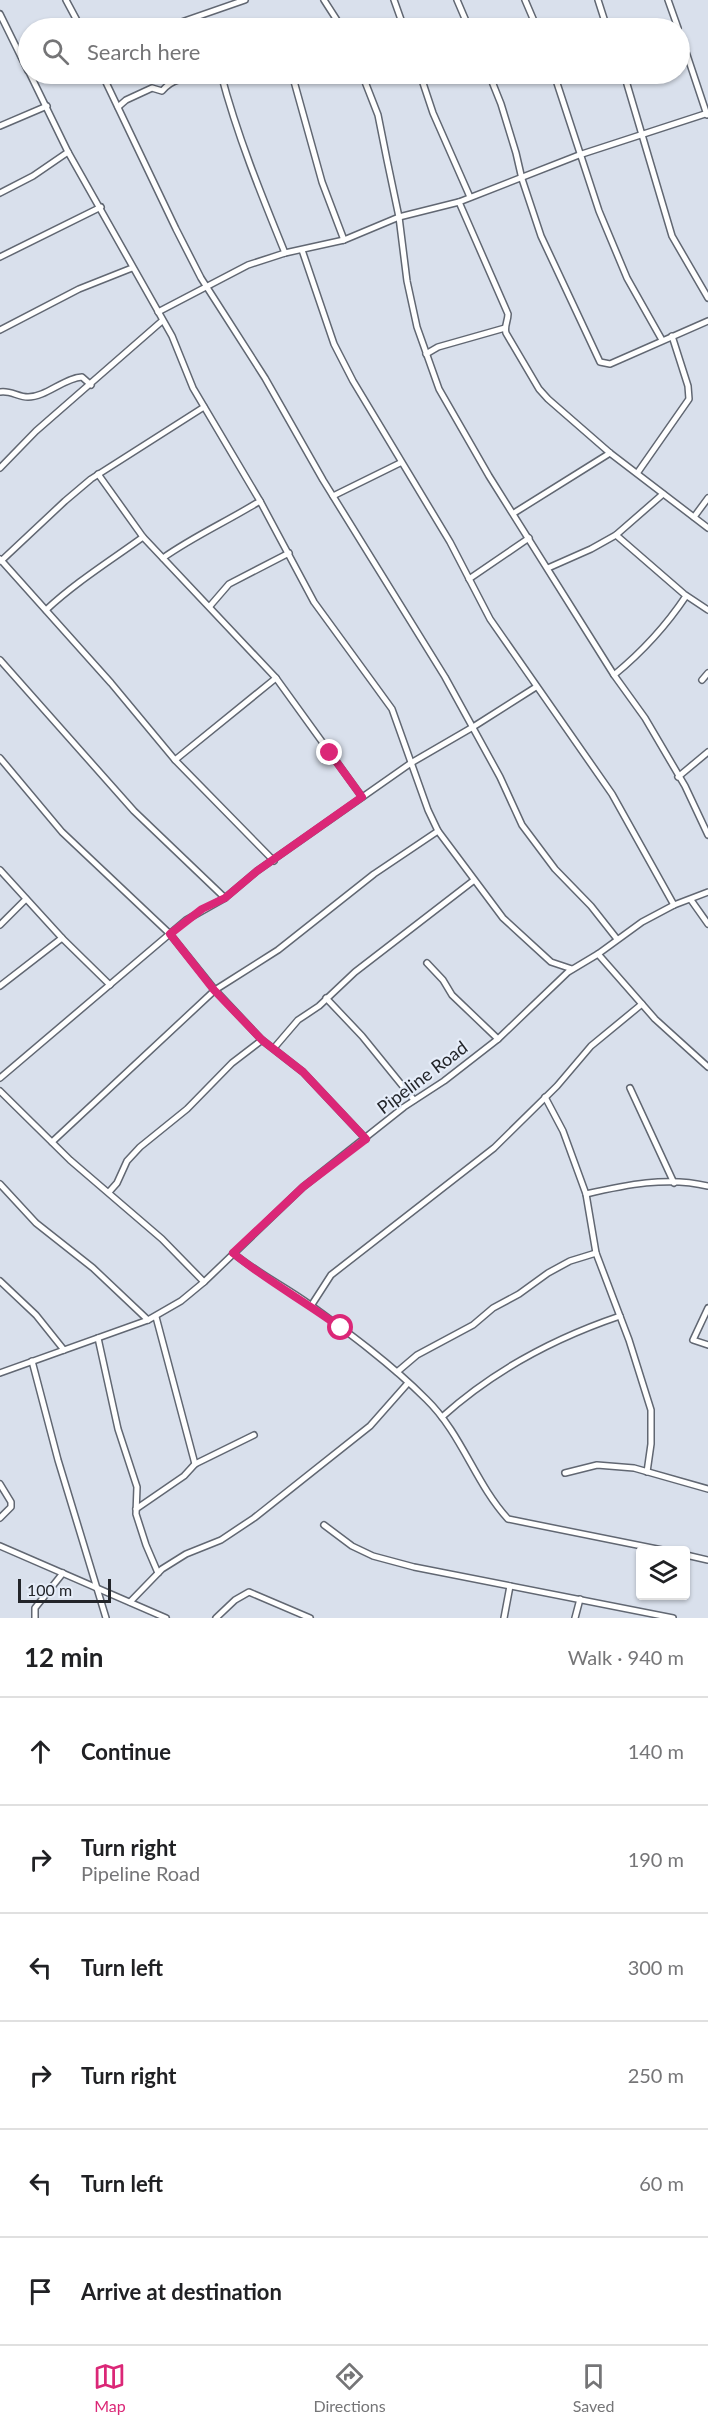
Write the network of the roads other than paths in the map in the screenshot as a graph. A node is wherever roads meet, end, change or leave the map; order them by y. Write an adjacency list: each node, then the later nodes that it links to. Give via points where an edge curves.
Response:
1 (66, 0): 10 (street)
2 (245, 0): 11 (street)
3 (324, 0): 12 (street)
4 (394, 0): 13 (street)
5 (457, 0): 14 (street)
6 (525, 0): 15 (street)
7 (598, 0): 16 (street)
8 (668, 0): 17 (street)
9 (0, 14): 18 (street)
10 (76, 18)
11 (193, 18)
12 (335, 18)
13 (400, 18)
14 (465, 18)
15 (533, 18)
16 (604, 18)
17 (674, 18)
18 (18, 50)
19 (690, 63): 32 (street)
20 (35, 84): 30 (street)
21 (107, 84): 31 (street)
22 (172, 84): 31 (street, via 162,92 152,88)
23 (224, 84): 45 (street)
24 (295, 84): 43 (street, via 322,182)
25 (366, 84): 42 (street, via 378,115)
26 (424, 84): 39 (street)
27 (492, 84): 37 (street)
28 (558, 84): 36 (street)
29 (627, 84): 34 (street)
30 (47, 106): 33 (street); 35 (street)
31 (118, 107): 48 (street)
32 (708, 114): 34 (street)
33 (0, 126)
34 (642, 135): 36 (street); 49 (street, via 672,236)
35 (68, 152): 38 (street); 41 (street)
36 (579, 155): 37 (street); 56 (street, via 623,268)
37 (522, 179): 39 (street); 56 (street, via 541,237 600,362 610,364)
38 (0, 193)
39 (470, 197): 40 (street)
40 (459, 202): 42 (street); 53 (street, via 508,314)
41 (101, 207): 46 (street); 47 (street)
42 (399, 217): 43 (street); 57 (street, via 407,281)
43 (344, 240): 44 (street)
44 (302, 250): 45 (street); 62 (street, via 334,344)
45 (285, 253): 48 (street, via 248,265)
46 (0, 256)
47 (132, 268): 50 (street); 54 (street, via 79,289)
48 (206, 286): 50 (street); 67 (street, via 266,378)
49 (708, 298)
50 (158, 312): 51 (street)
51 (162, 321): 58 (street); 60 (street)
52 (708, 321): 55 (street)
53 (505, 328): 57 (street); 61 (street, via 539,389)
54 (0, 330)
55 (672, 336): 56 (street); 64 (street, via 689,399)
56 (662, 340)
57 (426, 354): 70 (street, via 439,389)
58 (91, 384): 59 (street, via 82,377 28,397); 63 (street)
59 (0, 392)
60 (204, 407): 65 (street); 69 (street)
61 (609, 453): 64 (street); 70 (street)
62 (400, 463): 67 (street); 80 (street)
63 (0, 468)
64 (638, 472): 66 (street)
65 (98, 474): 74 (street); 78 (street)
66 (663, 494): 71 (street); 73 (street)
67 (333, 496): 91 (street)
68 (708, 498): 71 (street)
69 (260, 501): 76 (street); 77 (street)
70 (514, 513): 75 (street)
71 (694, 517): 72 (street)
72 (708, 528)
73 (616, 535): 79 (street); 81 (street)
74 (143, 537): 77 (street); 83 (street)
75 (530, 538): 79 (street); 80 (street)
76 (289, 553): 82 (street, via 229,584); 95 (street, via 324,619 392,709)
77 (164, 558): 82 (street)
78 (1, 560): 83 (street)
79 (548, 568): 87 (street)
80 (469, 579): 90 (street, via 490,619)
81 (686, 596): 84 (street); 87 (street, via 670,620)
82 (210, 606): 88 (street)
83 (46, 610): 94 (street)
84 (708, 610)
85 (0, 660): 104 (street, via 134,811)
86 (708, 673): 89 (street)
87 (614, 675): 96 (street, via 645,718)
88 (276, 678): 94 (street); 97 (street)
89 (702, 680)
90 (536, 687): 91 (street); 107 (street, via 612,794)
91 (473, 727): 95 (street); 112 (street, via 522,825)
92 (708, 752): 96 (street)
93 (0, 758): 110 (street, via 69,839)
94 (175, 760): 100 (street)
95 (411, 763): 97 (street); 98 (street)
96 (678, 777): 99 (street)
97 (362, 797): 100 (street)
98 (438, 831): 102 (street); 118 (street, via 374,874 278,950)
99 (708, 833)
100 (274, 861): 104 (street)
101 (0, 870): 105 (street)
102 (473, 881): 115 (street, via 503,918 551,962); 119 (street)
103 (708, 892): 106 (street, Pipeline Road)
104 (225, 898): 110 (street, via 202,909)
105 (26, 899): 109 (street); 111 (street)
106 (691, 900): 107 (street, Pipeline Road); 108 (street)
107 (674, 905): 112 (street, Pipeline Road)
108 (708, 924)
109 (0, 925)
110 (170, 934): 116 (street); 118 (street)
111 (62, 938): 116 (street); 117 (street)
112 (617, 939): 113 (street, Pipeline Road)
113 (598, 954): 115 (street, Pipeline Road); 120 (street)
114 (427, 963): 121 (street, via 452,995)
115 (572, 969): 121 (street, Pipeline Road)
116 (110, 985): 125 (street)
117 (0, 986)
118 (214, 990): 122 (street); 131 (street)
119 (326, 998): 123 (street, via 298,1020); 129 (street)
120 (642, 1004): 124 (street); 128 (street, via 591,1046)
121 (498, 1039): 129 (street, Pipeline Road)
122 (262, 1040): 123 (street); 135 (street, via 140,1146)
123 (274, 1048): 130 (street, via 303,1072)
124 (708, 1067)
125 (0, 1078)
126 (630, 1088): 132 (street)
127 (0, 1091): 131 (street)
128 (546, 1097): 136 (street); 141 (street, via 494,1148 331,1275)
129 (414, 1100): 130 (street, Pipeline Road)
130 (366, 1139): 137 (street, Pipeline Road, via 303,1187)
131 (52, 1142): 135 (street)
132 (674, 1183): 134 (street); 136 (street, via 635,1182)
133 (0, 1184): 145 (street, via 36,1223 93,1268)
134 (708, 1186)
135 (109, 1192): 140 (street)
136 (586, 1194): 138 (street)
137 (233, 1253): 140 (street, Pipeline Road); 141 (street)
138 (596, 1253): 143 (street); 150 (street, via 570,1261 548,1274 473,1325 417,1355)
139 (0, 1281): 148 (street, via 36,1315)
140 (204, 1282): 144 (street, Pipeline Road)
141 (310, 1306): 150 (street)
142 (708, 1308): 147 (street, via 693,1340)
143 (620, 1316): 153 (street, via 542,1348 462,1398); 156 (street, via 651,1410)
144 (156, 1317): 145 (street, Pipeline Road); 155 (street)
145 (148, 1320): 146 (street, Pipeline Road)
146 (98, 1338): 148 (street, Pipeline Road); 160 (street, via 118,1429)
147 (708, 1345)
148 (64, 1350): 149 (street, Pipeline Road)
149 (32, 1361): 151 (street, Pipeline Road); 172 (street)
150 (397, 1372): 152 (street)
151 (0, 1373)
152 (408, 1383): 153 (street); 170 (street, via 370,1426 254,1518)
153 (441, 1417): 166 (street, via 508,1519)
154 (254, 1435): 155 (street)
155 (195, 1464): 161 (street)
156 (647, 1472): 157 (street, via 597,1465); 159 (street)
157 (565, 1473)
158 (0, 1484): 163 (street, via 11,1502)
159 (708, 1489)
160 (138, 1493): 161 (street); 162 (street)
161 (150, 1500): 162 (street)
162 (136, 1509): 170 (street)
163 (0, 1518)
164 (324, 1525): 171 (street, via 373,1556)
165 (0, 1546): 169 (street)
166 (638, 1546)
167 (690, 1556): 168 (street)
168 (708, 1560)
169 (63, 1573): 172 (street); 176 (street, via 35,1608)
170 (158, 1573): 174 (street)
171 (510, 1586): 173 (street); 181 (street)
172 (97, 1588): 174 (street); 177 (street)
173 (580, 1599): 175 (street); 182 (street)
174 (130, 1602): 178 (street)
175 (656, 1616): 183 (street)
176 (35, 1618)
177 (106, 1618)
178 (166, 1618)
179 (216, 1618): 180 (street, via 249,1592)
180 (310, 1618)
181 (504, 1618)
182 (575, 1618)
183 (673, 1618)

